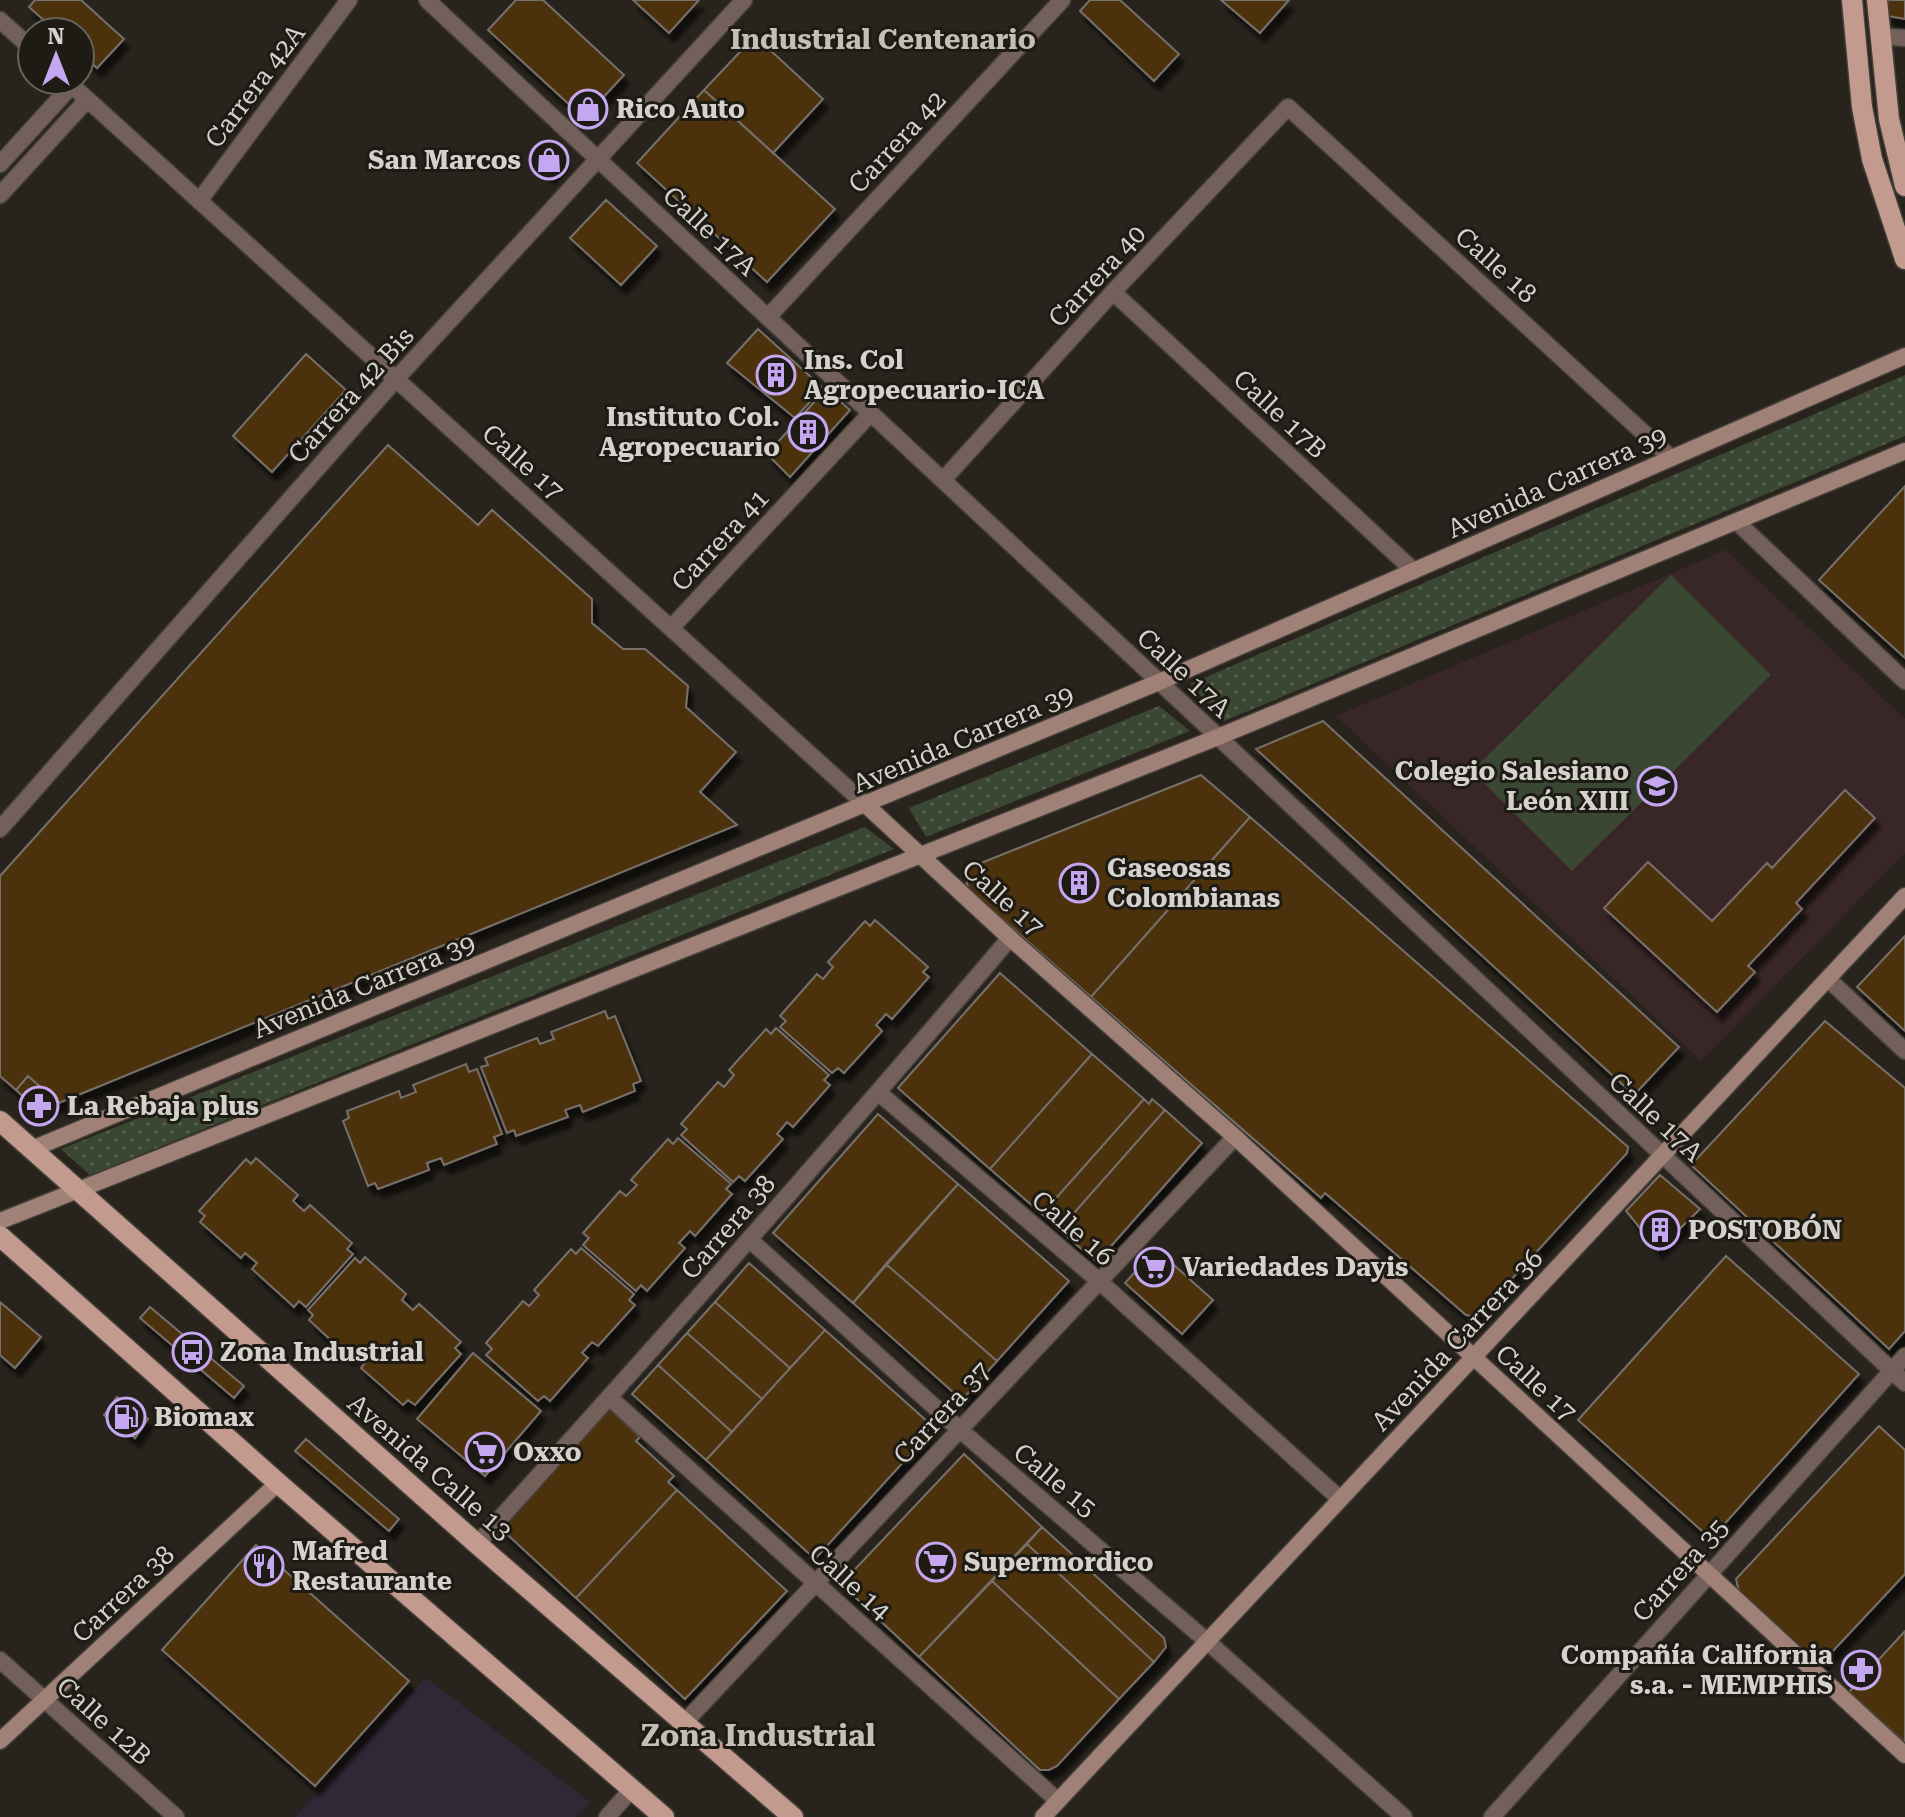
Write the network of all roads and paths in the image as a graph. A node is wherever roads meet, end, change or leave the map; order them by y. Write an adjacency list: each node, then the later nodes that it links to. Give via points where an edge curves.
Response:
1 (349, 0): 19 (street, Carrera 42A)
2 (427, 0): 15 (street, Calle 17A)
3 (744, 0): 15 (street, Carrera 42 Bis)
4 (1062, 0): 22 (street, Carrera 42)
5 (1852, 0): 20 (main road, via 1872,159)
6 (1877, 0): 9 (main road)
7 (0, 20): 8 (street)
8 (16, 34)
9 (1879, 36): 10 (street); 17 (main road, via 1889,119)
10 (1905, 38)
11 (58, 96): 16 (street)
12 (83, 96): 13 (street, Calle 17)
13 (87, 100): 18 (street); 19 (street, Calle 17)
14 (1288, 107): 21 (street, Carrera 40); 27 (street, Calle 18)
15 (599, 160): 22 (street, Calle 17A); 24 (street, Carrera 42 Bis)
16 (0, 164)
17 (1905, 186)
18 (0, 195)
19 (199, 201): 24 (street, Calle 17)
20 (1905, 259)
21 (1113, 292): 28 (street, Carrera 40); 30 (street, Calle 17B)
22 (768, 317): 25 (street, Calle 17A)
23 (1905, 356): 27 (street, Avenida Carrera 39)
24 (396, 379): 31 (street, Calle 17); 36 (street, Carrera 42 Bis)
25 (871, 413): 28 (street, Calle 17A); 31 (street, Carrera 41)
26 (1905, 451): 29 (street)
27 (1671, 458): 30 (street, Avenida Carrera 39)
28 (943, 480): 33 (street, Calle 17A)
29 (1737, 522): 32 (street); 34 (street)
30 (1414, 571): 33 (street, Avenida Carrera 39)
31 (671, 628): 35 (street, Calle 17)
32 (1905, 681)
33 (1159, 682): 34 (street, Calle 17A); 35 (street, Avenida Carrera 39)
34 (1218, 737): 37 (street); 46 (street, Calle 17A)
35 (866, 805): 37 (street, Calle 17); 45 (street, Avenida Carrera 39)
36 (0, 829)
37 (922, 856): 39 (street, Calle 17); 47 (street)
38 (1905, 896): 40 (street, Avenida Carrera 36)
39 (1010, 938): 42 (street, Carrera 38); 44 (street, Calle 17)
40 (1828, 979): 41 (street); 46 (street, Avenida Carrera 36)
41 (1905, 1051)
42 (879, 1093): 50 (street, Carrera 38); 51 (street, Calle 16)
43 (0, 1121): 45 (main road, Avenida Calle 13)
44 (1235, 1137): 51 (street, Carrera 37); 53 (street, Calle 17)
45 (32, 1149): 47 (main road, Avenida Calle 13)
46 (1663, 1156): 53 (street, Avenida Carrera 36); 54 (street, Calle 17A)
47 (78, 1191): 48 (street); 60 (main road, Avenida Calle 13)
48 (0, 1221)
49 (0, 1236): 58 (main road)
50 (749, 1239): 56 (street, Carrera 38); 57 (street, Calle 15)
51 (1099, 1281): 57 (street, Carrera 37); 59 (street, Calle 16)
52 (1905, 1356): 54 (street, Carrera 35)
53 (1473, 1357): 59 (street, Avenida Carrera 36); 61 (street, Calle 17)
54 (1892, 1371): 55 (street, Calle 17A); 61 (street, Carrera 35)
55 (1905, 1383)
56 (610, 1398): 60 (street, Carrera 38); 62 (street, Calle 14)
57 (960, 1430): 62 (street, Carrera 37); 63 (street, Calle 15)
58 (278, 1483): 65 (street, Carrera 38); 69 (main road)
59 (1340, 1499): 63 (street, Avenida Carrera 36)
60 (477, 1544): 66 (main road, Avenida Calle 13)
61 (1709, 1575): 68 (street, Calle 17); 77 (street, Carrera 35)
62 (815, 1583): 66 (street, Carrera 37); 70 (street, Calle 14)
63 (1208, 1642): 70 (street, Avenida Carrera 36); 76 (street, Calle 15)
64 (0, 1660): 65 (street, Calle 12B)
65 (44, 1700): 67 (street, Carrera 38); 71 (street, Calle 12B)
66 (684, 1723): 74 (main road, Avenida Calle 13)
67 (0, 1741)
68 (1905, 1755)
69 (632, 1789): 72 (street); 73 (main road)
70 (1058, 1801): 75 (street, Avenida Carrera 36)
71 (176, 1817)
72 (607, 1817)
73 (664, 1817)
74 (793, 1817)
75 (1043, 1817)
76 (1404, 1817)
77 (1492, 1817)

